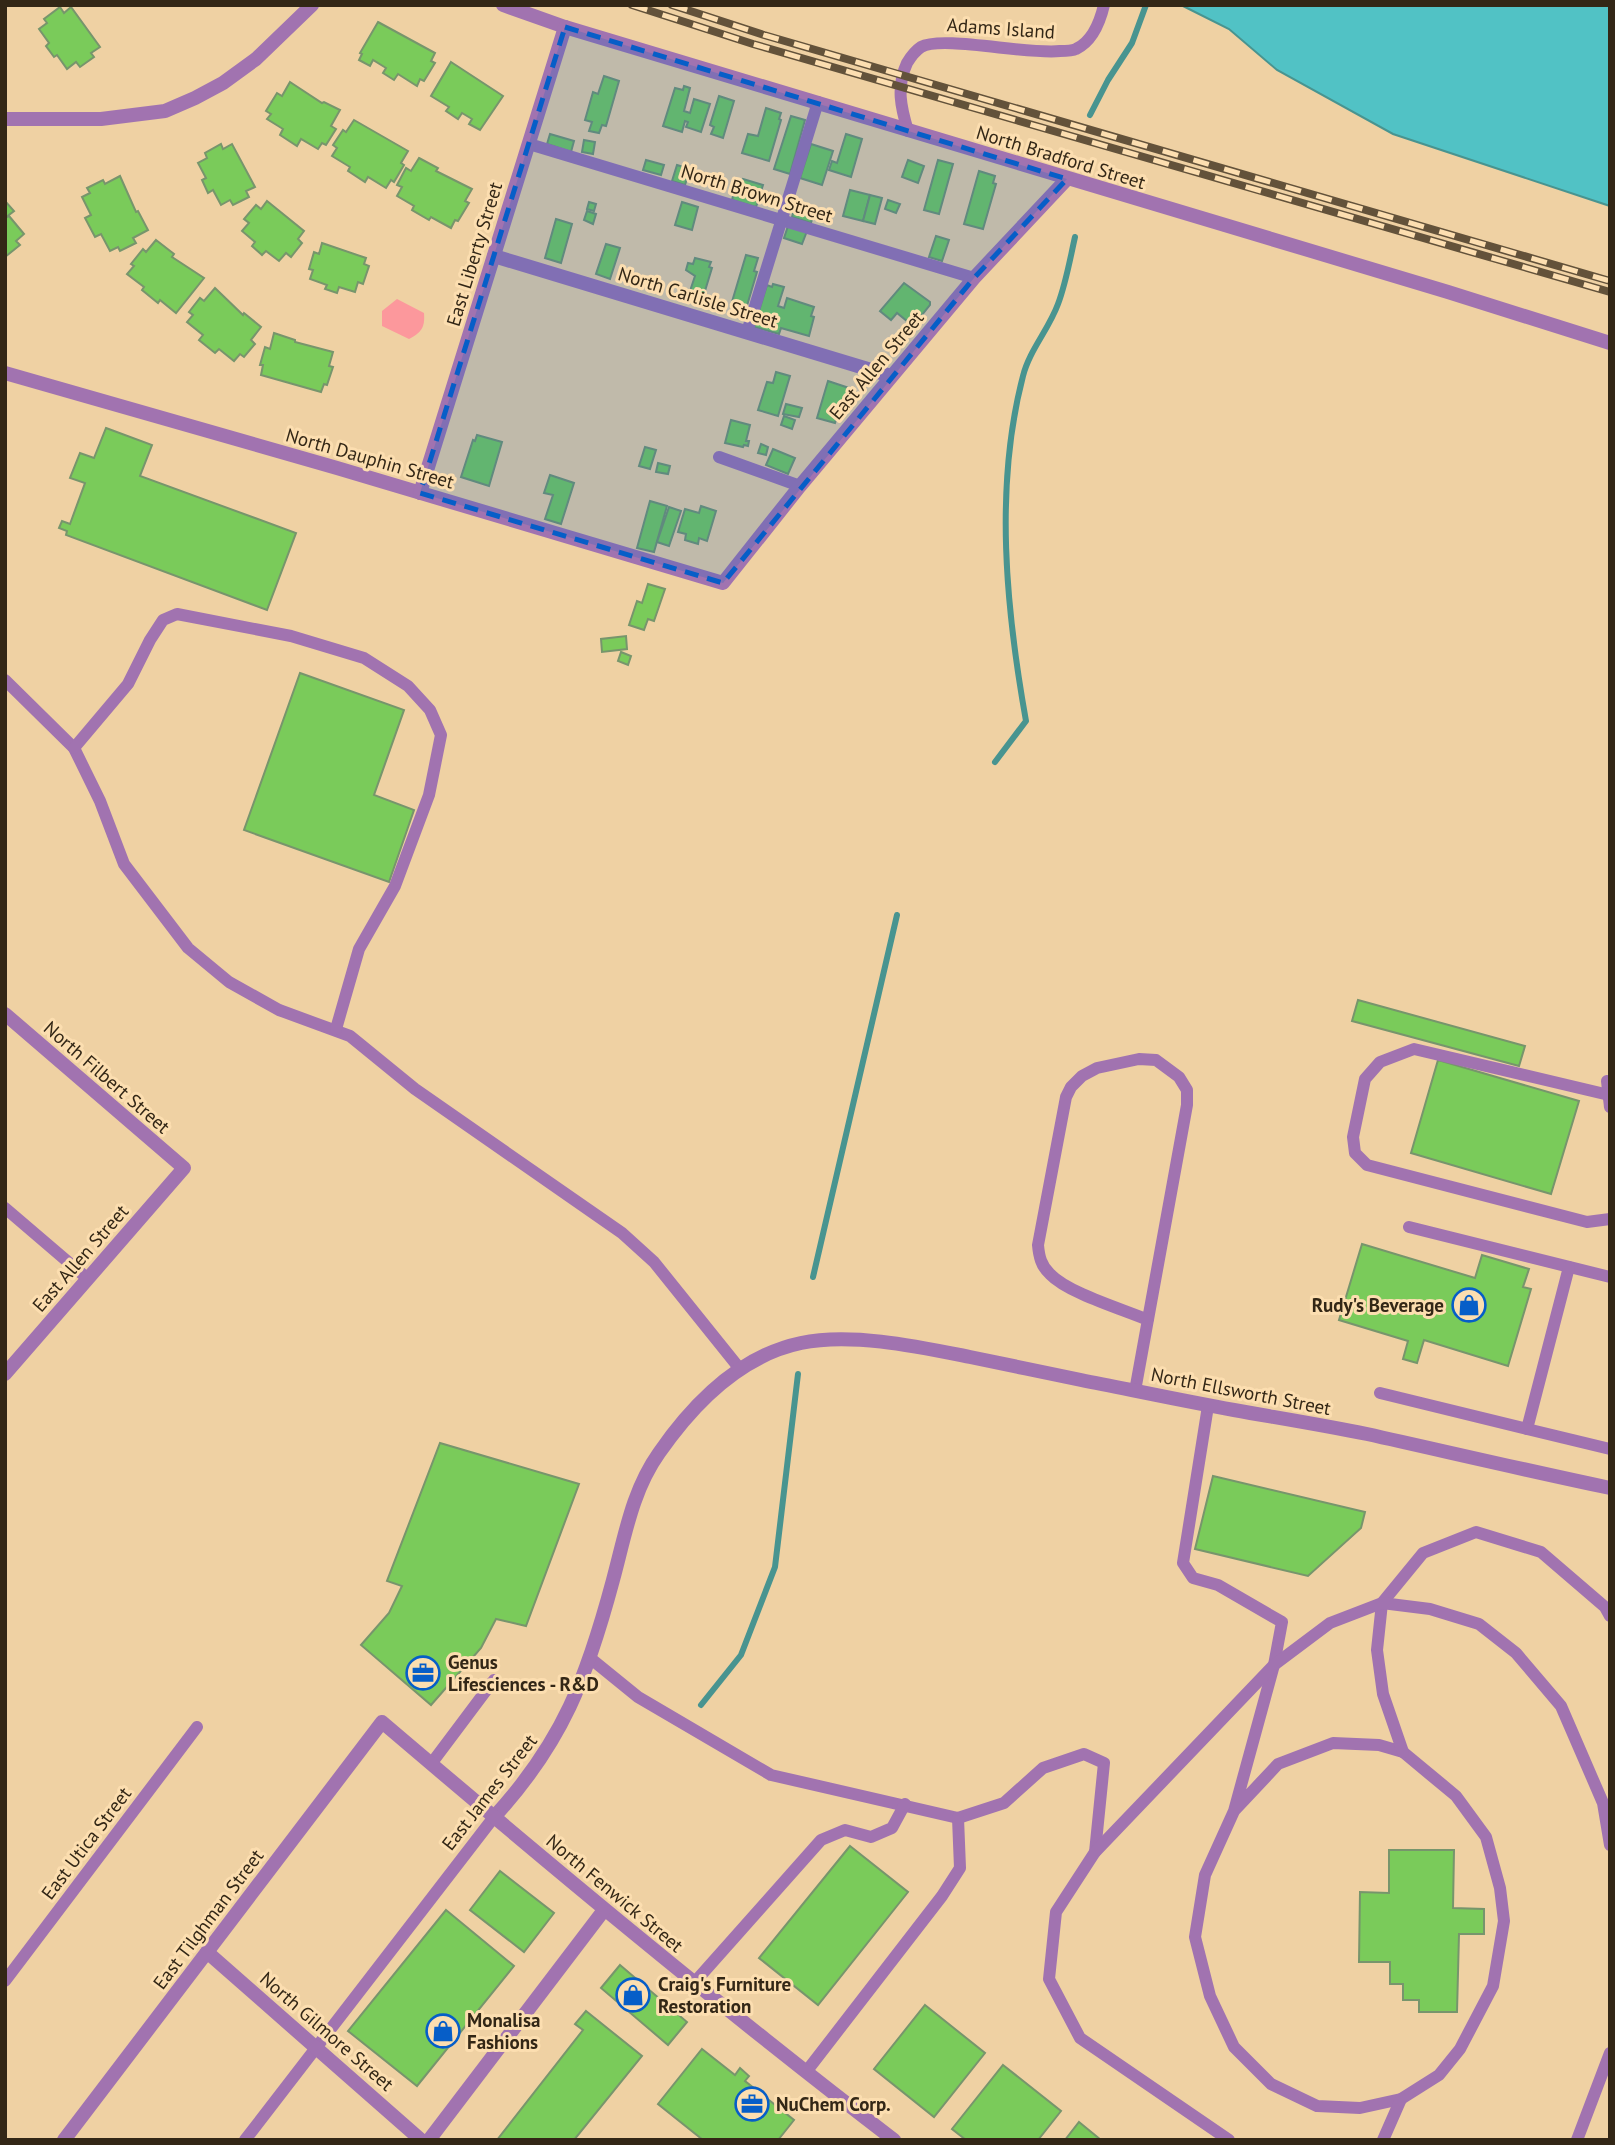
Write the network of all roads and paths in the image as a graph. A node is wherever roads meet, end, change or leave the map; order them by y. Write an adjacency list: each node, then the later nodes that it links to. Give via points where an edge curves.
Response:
1 (312, 5): 6 (street, via 234,75 165,110 101,119)
2 (503, 5): 4 (street, North Bradford Street)
3 (1104, 5): 7 (lane, Adams Island, via 1100,23 1076,49 1045,53 941,42 921,46 902,74 900,103)
4 (565, 27): 5 (street, North Bradford Street); 8 (street, East Liberty Street)
5 (818, 102): 7 (street, North Bradford Street); 10 (lane)
6 (5, 119)
7 (908, 131): 9 (street, North Bradford Street)
8 (529, 144): 10 (lane, North Brown Street); 11 (street, East Liberty Street)
9 (1067, 179): 12 (street, East Allen Street); 14 (street, North Bradford Street)
10 (781, 220): 12 (lane, North Brown Street); 13 (lane)
11 (494, 256): 13 (street, North Carlisle Street); 19 (street, East Liberty Street)
12 (974, 278): 16 (street, East Allen Street)
13 (747, 332): 16 (street, North Carlisle Street)
14 (1610, 343)
15 (5, 373): 19 (street, North Dauphin Street)
16 (891, 376): 18 (street, East Allen Street)
17 (719, 457): 18 (lane)
18 (800, 486): 20 (street, East Allen Street)
19 (419, 493): 20 (street, North Dauphin Street)
20 (723, 583)
21 (5, 680): 22 (lane)
22 (74, 748): 24 (lane, via 124,864 188,948 229,982 269,1004); 24 (lane, via 128,684 163,620 177,614 291,636 364,658 408,686 430,710 441,735 429,795 395,886 359,950)
23 (5, 1014): 27 (street, North Filbert Street)
24 (336, 1029): 36 (lane, via 622,1233 654,1262)
25 (1607, 1081): 26 (lane)
26 (1610, 1104): 29 (lane, via 1414,1049 1380,1062 1365,1079 1353,1137 1355,1153 1367,1165 1587,1222)
27 (184, 1168): 33 (street, East Allen Street)
28 (5, 1208): 33 (lane)
29 (1610, 1219)
30 (1409, 1227): 31 (lane)
31 (1569, 1268): 32 (lane); 41 (lane)
32 (1610, 1278)
33 (88, 1279): 37 (street, East Allen Street)
34 (1148, 1320): 34 (lane, via 1187,1090 1167,1067 1156,1060 1139,1059 1097,1068 1071,1087 1038,1245 1049,1274 1064,1285); 38 (lane)
35 (864, 1341): 36 (street, East James Street, via 805,1342); 38 (street, North Ellsworth Street, via 914,1346)
36 (740, 1369): 46 (street, East James Street, via 688,1415 640,1486)
37 (5, 1374)
38 (1135, 1391): 40 (street, North Ellsworth Street)
39 (1380, 1393): 41 (lane)
40 (1208, 1406): 43 (street, North Ellsworth Street, via 1368,1434); 47 (lane, via 1183,1563 1193,1578 1218,1585 1282,1622)
41 (1527, 1429): 42 (lane)
42 (1610, 1449)
43 (1610, 1488)
44 (1382, 1603): 45 (lane, via 1423,1553 1476,1532 1541,1552); 47 (lane, via 1330,1623); 51 (lane, via 1377,1650 1382,1694); 57 (lane, via 1430,1609 1479,1624 1516,1653 1561,1706 1603,1803)
45 (1610, 1616)
46 (590, 1658): 53 (lane, via 638,1697 771,1775); 55 (street, East James Street, via 578,1693 542,1759)
47 (1274, 1665): 54 (lane); 58 (lane)
48 (494, 1680): 52 (lane)
49 (382, 1722): 52 (street, North Fenwick Street); 60 (street, East Tilghman Street)
50 (197, 1727): 61 (lane, East Utica Street)
51 (1403, 1752): 54 (lane, via 1379,1745 1334,1743 1278,1764); 66 (lane, via 1456,1796 1486,1837 1504,1921 1493,1986 1460,2049 1439,2076)
52 (431, 1764): 55 (street, North Fenwick Street)
53 (905, 1804): 56 (lane); 62 (lane, via 892,1828 871,1837 845,1830 821,1840)
54 (1234, 1811): 66 (lane, via 1205,1875 1195,1937 1210,1996 1234,2047 1271,2084 1317,2105 1360,2108)
55 (494, 1817): 59 (street, North Fenwick Street); 63 (lane, East James Street)
56 (958, 1818): 58 (lane, via 1003,1803 1044,1768 1084,1754 1104,1763); 65 (lane, via 960,1868)
57 (1610, 1844)
58 (1095, 1852): 72 (lane, via 1056,1912 1049,1979 1080,2038)
59 (604, 1910): 62 (street, North Fenwick Street); 70 (street)
60 (207, 1952): 63 (street, North Gilmore Street); 67 (street, East Tilghman Street)
61 (5, 1981)
62 (694, 1983): 65 (street, North Fenwick Street)
63 (316, 2048): 68 (lane, East James Street); 69 (street, North Gilmore Street)
64 (1610, 2053): 74 (lane)
65 (806, 2072): 71 (street, North Fenwick Street)
66 (1401, 2099): 73 (lane)
67 (64, 2140)
68 (245, 2140)
69 (421, 2140)
70 (429, 2140)
71 (894, 2140)
72 (1229, 2140)
73 (1383, 2140)
74 (1577, 2140)

